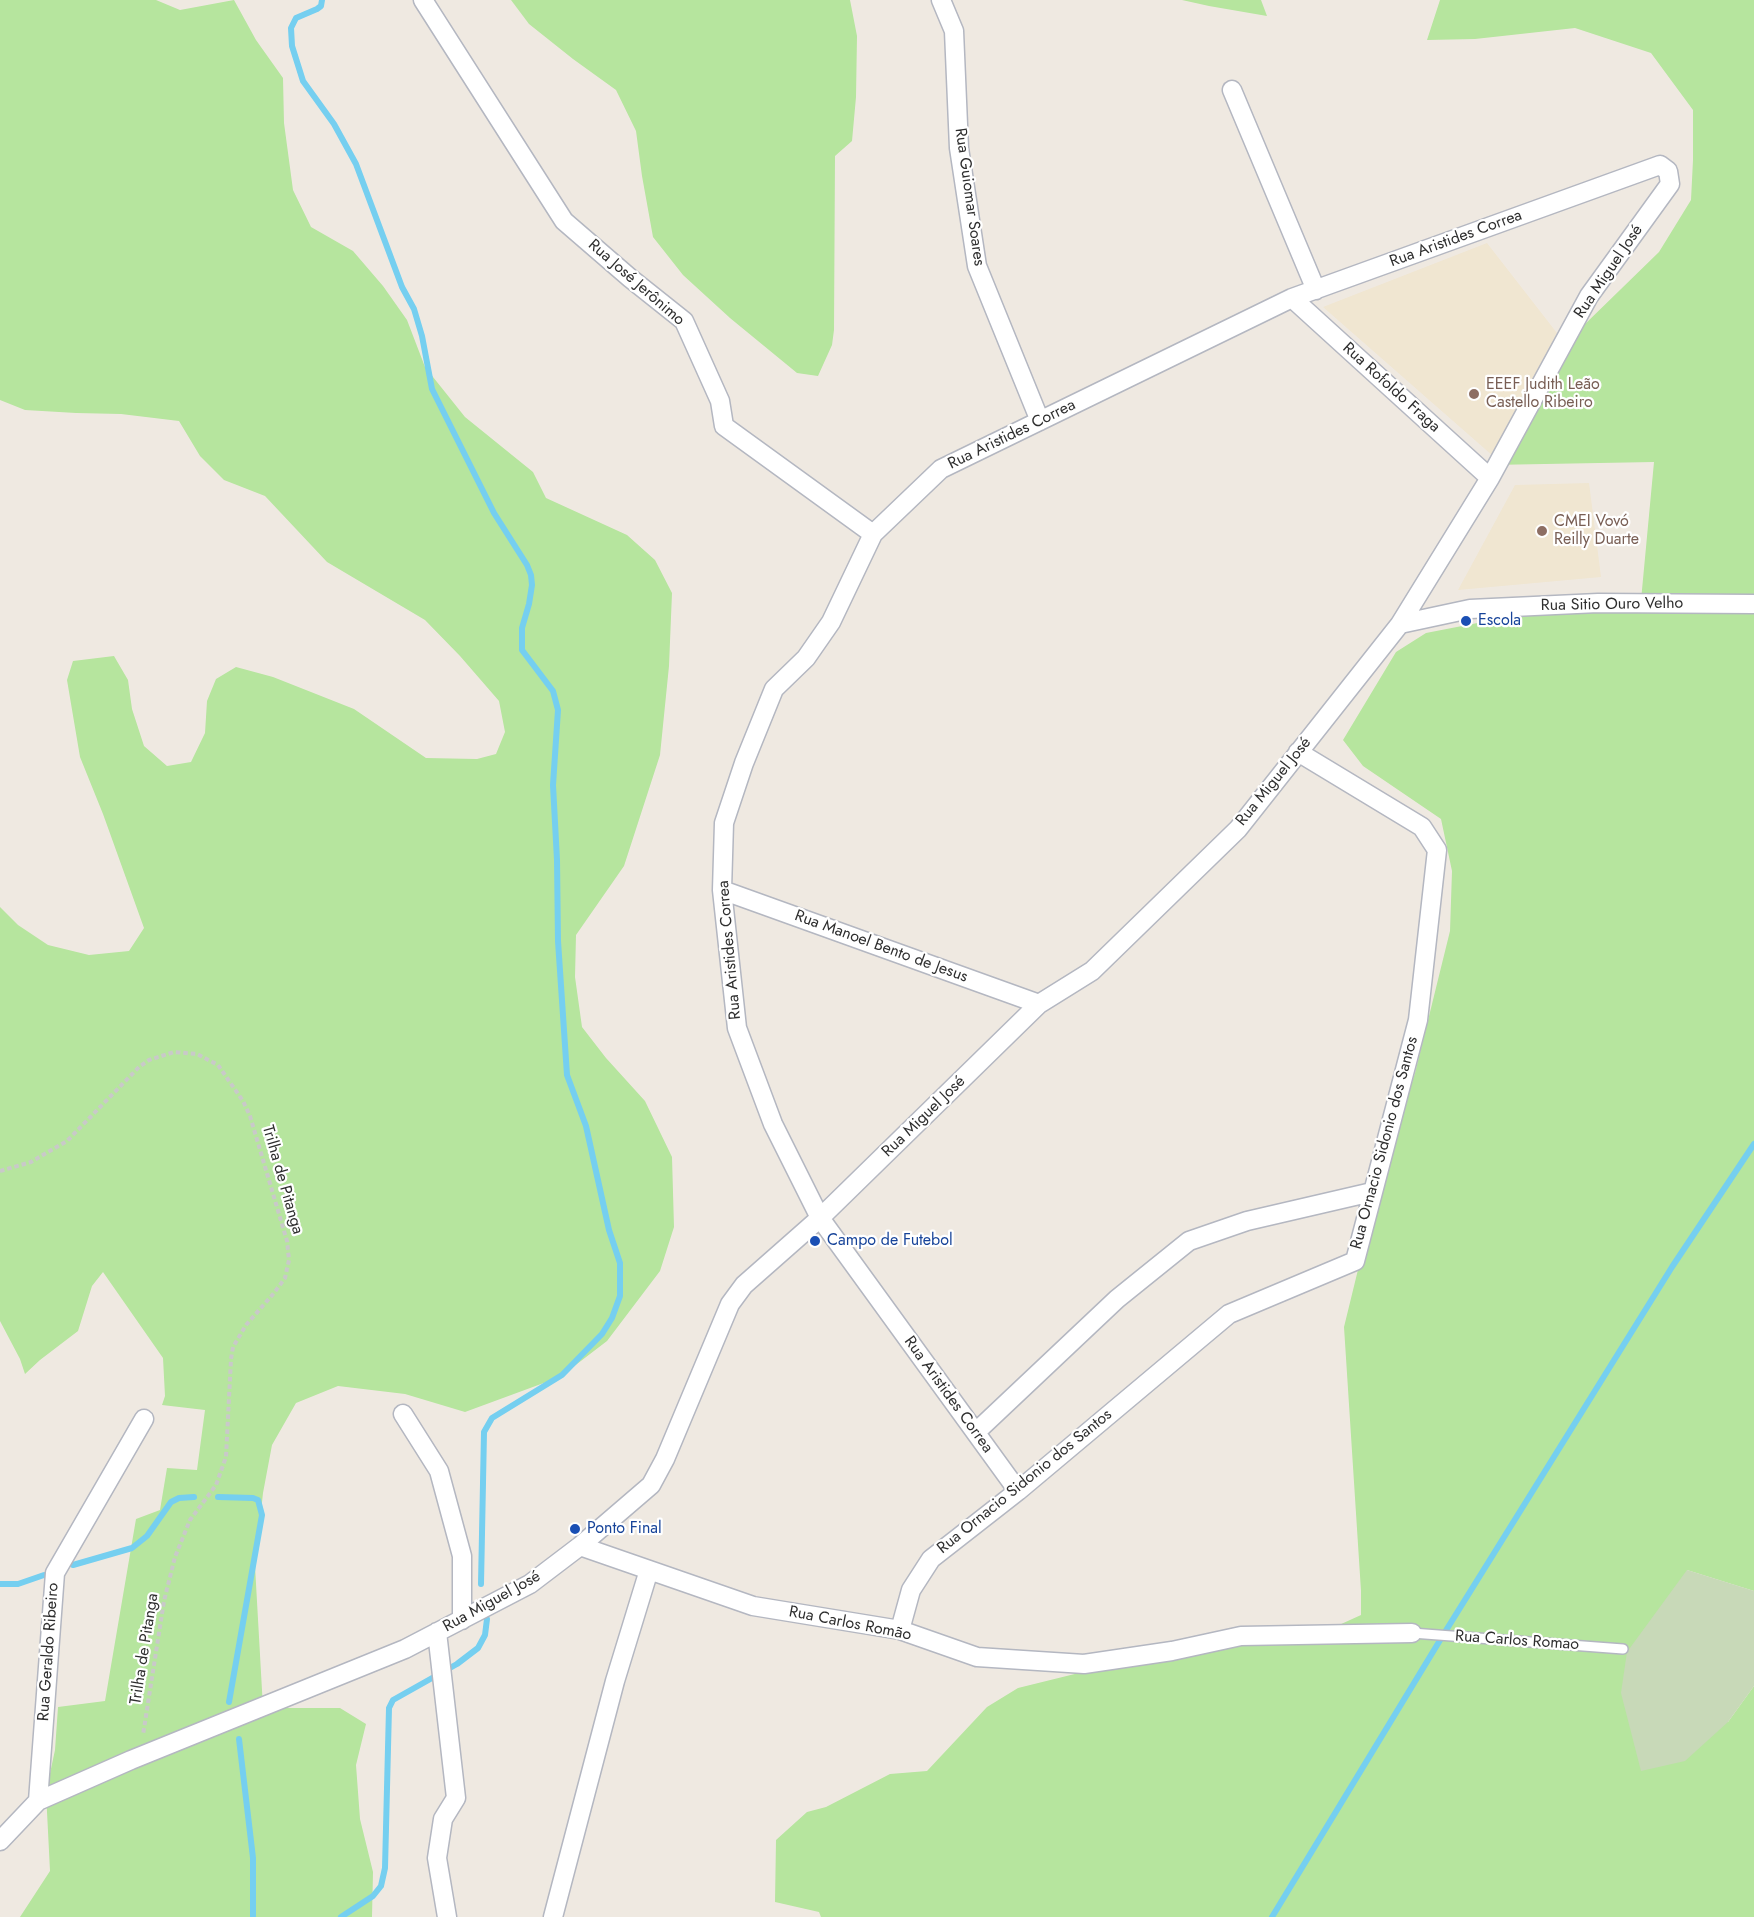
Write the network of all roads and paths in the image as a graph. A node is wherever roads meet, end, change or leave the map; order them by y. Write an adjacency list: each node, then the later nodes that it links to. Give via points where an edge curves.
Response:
1 (423, 0): 9 (street, Rua José Jerônimo, via 564,221 684,321 720,401 724,426)
2 (941, 0): 7 (street, Rua Guiomar Soares, via 954,31 959,148 976,266)
3 (1232, 90): 5 (street)
4 (1668, 171): 5 (street, Rua Aristides Correa, via 1660,165); 8 (street, Rua Miguel José, via 1670,184 1589,296)
5 (1316, 290): 6 (street, Rua Aristides Correa)
6 (1292, 298): 7 (street, Rua Aristides Correa); 8 (street, Rua Rofoldo Fraga)
7 (1040, 421): 9 (street, Rua Aristides Correa, via 941,469)
8 (1490, 478): 11 (street, Rua Miguel José)
9 (873, 534): 13 (street, Rua Aristides Correa, via 831,622 806,658 774,689 724,824)
10 (1754, 604): 11 (street, Rua Sitio Ouro Velho, via 1598,603 1470,609)
11 (1400, 624): 12 (street, Rua Miguel José)
12 (1298, 752): 14 (street, Rua Miguel José, via 1238,829 1092,971); 16 (street, Rua Ornacio Sidonio dos Santos, via 1422,827 1437,850 1418,1020)
13 (722, 890): 14 (street, Rua Manoel Bento de Jesus); 17 (street, Rua Aristides Correa, via 737,1028 773,1124)
14 (1040, 1004): 17 (street, Rua Miguel José)
15 (0, 1171): 29 (path, Trilha de Pitanga, via 30,1162 68,1141 149,1060 174,1052 197,1054 218,1065 250,1116 287,1240 289,1260 285,1278 233,1347 226,1457 216,1485 190,1520 174,1557)
16 (1372, 1192): 20 (street, via 1247,1221 1189,1241 1117,1299); 21 (street, Rua Ornacio Sidonio dos Santos, via 1355,1261 1229,1314)
17 (820, 1218): 20 (street, Rua Aristides Correa); 22 (street, Rua Miguel José, via 744,1285 730,1304 651,1485)
18 (403, 1414): 24 (street, via 439,1471 462,1556)
19 (144, 1419): 30 (street, Rua Geraldo Ribeiro, via 55,1573)
20 (976, 1432): 21 (street, Rua Aristides Correa)
21 (1018, 1491): 25 (street, Rua Ornacio Sidonio dos Santos, via 930,1559 911,1590)
22 (580, 1546): 23 (street, Rua Carlos Romão); 24 (street, Rua Miguel José, via 530,1584)
23 (649, 1570): 25 (street, Rua Carlos Romão, via 753,1606); 33 (street)
24 (462, 1620): 26 (street, Rua Miguel José)
25 (900, 1630): 27 (street, Rua Carlos Romão, via 977,1657 1084,1664 1241,1636)
26 (437, 1632): 29 (street, Rua Miguel José, via 384,1658); 32 (street, via 456,1797 443,1819 437,1857)
27 (1412, 1633): 28 (lane, Rua Carlos Romao)
28 (1623, 1649)
29 (140, 1756): 30 (street, Rua Miguel José)
30 (38, 1801): 31 (street, Rua Miguel José)
31 (0, 1841)
32 (447, 1917)
33 (553, 1917)

